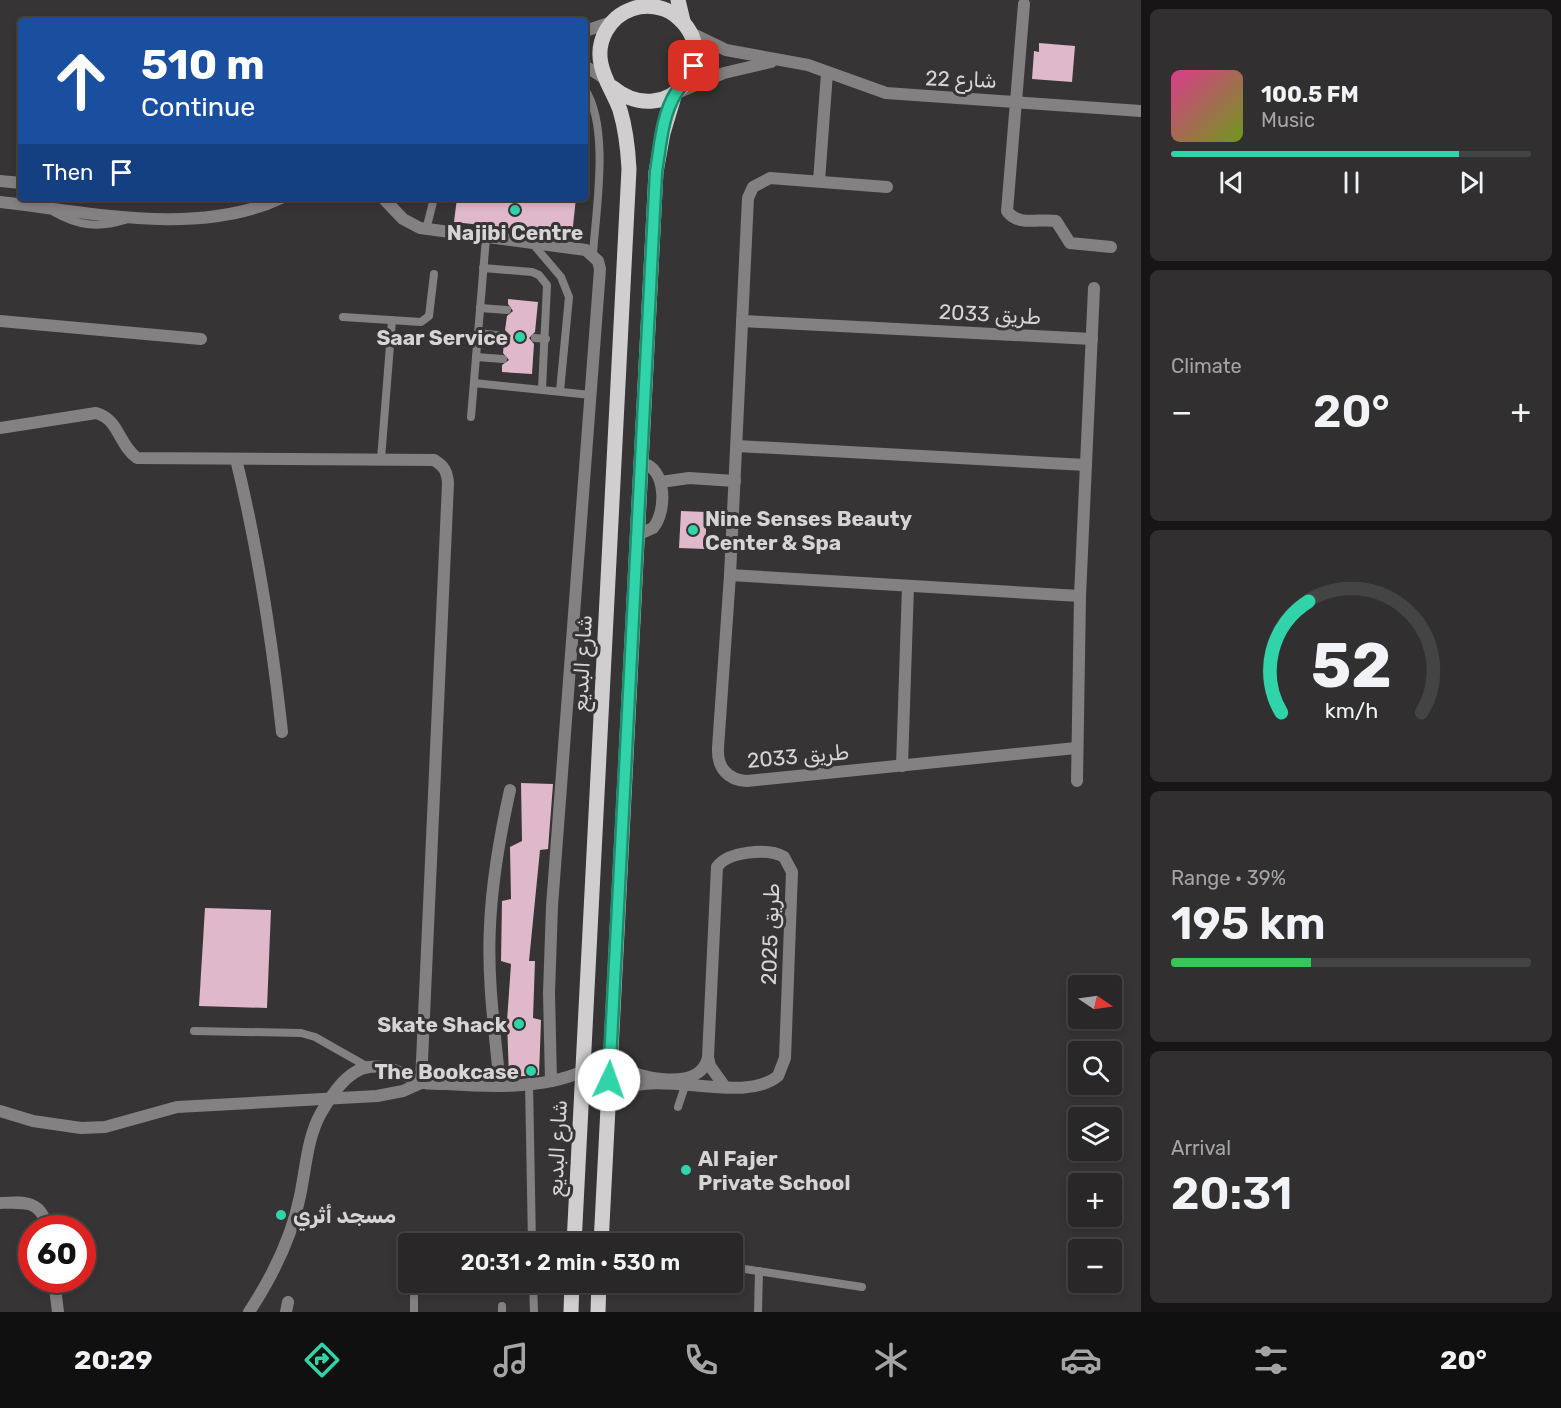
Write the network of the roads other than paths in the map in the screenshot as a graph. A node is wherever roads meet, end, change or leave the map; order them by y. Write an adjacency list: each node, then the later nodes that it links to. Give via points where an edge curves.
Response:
1 (678, 0): 4 (main road)
2 (1024, 4): 12 (street)
3 (623, 11): 4 (main road, via 655,6 670,12); 5 (street); 9 (main road, via 604,35 600,50)
4 (687, 27): 6 (street, شارع 22, via 726,50); 10 (main road, via 695,50 694,66)
5 (588, 29)
6 (785, 60): 8 (street, شارع 22); 10 (street, شارع 22, via 724,73)
7 (588, 68): 9 (street)
8 (826, 73): 12 (street, شارع 22, via 863,87 910,97); 15 (street)
9 (609, 83): 10 (main road, via 636,101 649,102); 75 (main road, شارع البديع, via 624,126 629,169)
10 (675, 93): 58 (main road, via 656,172)
11 (588, 95): 27 (lane, via 595,110 598,140)
12 (1016, 100): 13 (street, شارع 22); 26 (street, via 1007,203 1010,214 1020,220 1056,221 1070,243)
13 (1141, 111)
14 (0, 181): 16 (street)
15 (819, 181): 17 (street, طريق 2033); 38 (street, طريق 2033, via 770,178 758,182 750,192)
16 (18, 183)
17 (887, 187)
18 (274, 201): 21 (street, via 222,216 185,218)
19 (386, 201): 23 (street, via 403,219)
20 (433, 201): 23 (lane)
21 (0, 202): 22 (street)
22 (0, 210)
23 (426, 230): 24 (street)
24 (486, 238): 25 (street); 28 (lane)
25 (532, 243): 27 (street); 51 (lane, via 561,277 569,297)
26 (1111, 247)
27 (592, 254): 52 (street, via 598,261 600,277)
28 (483, 268): 31 (lane); 34 (lane, via 539,274 548,285)
29 (434, 274): 36 (lane, via 426,320)
30 (1094, 288): 44 (street)
31 (480, 308): 32 (lane); 39 (lane)
32 (507, 310)
33 (537, 313): 34 (lane)
34 (548, 314): 43 (lane)
35 (343, 317): 36 (lane)
36 (392, 320): 57 (lane)
37 (0, 321): 42 (street)
38 (742, 321): 44 (street, طريق 2033); 55 (street, طريق 2033)
39 (478, 333): 40 (lane); 45 (lane)
40 (505, 336)
41 (535, 338): 43 (lane)
42 (201, 339)
43 (546, 339): 48 (lane)
44 (1092, 339): 59 (street)
45 (476, 357): 46 (lane); 49 (lane)
46 (503, 359)
47 (533, 361): 48 (lane)
48 (544, 363): 50 (lane)
49 (474, 383): 50 (lane); 53 (lane)
50 (542, 389): 51 (lane)
51 (560, 391): 52 (lane)
52 (591, 395): 76 (street, via 552,906)
53 (471, 417)
54 (0, 428): 56 (street, via 96,413 113,422 128,451 137,458)
55 (737, 446): 59 (street); 60 (street, طريق 2033)
56 (236, 459): 57 (street); 66 (street, via 264,595)
57 (381, 459): 78 (street, via 434,460 447,473)
58 (641, 463): 61 (street, via 655,469); 62 (main road)
59 (1086, 465): 65 (street)
60 (735, 481): 61 (street, via 689,478); 63 (street, طريق 2033)
61 (661, 482): 62 (street, via 656,524)
62 (637, 535): 73 (main road)
63 (730, 575): 64 (street); 68 (street, طريق 2033, via 718,748 724,772 747,781)
64 (908, 586): 65 (street); 68 (street)
65 (1080, 596): 67 (street)
66 (282, 732)
67 (1076, 748): 68 (street, طريق 2033); 69 (street)
68 (902, 766)
69 (1077, 781)
70 (510, 790): 79 (street, via 489,927 489,973)
71 (194, 1031): 74 (lane, via 301,1033)
72 (708, 1057): 73 (street, via 700,1073 686,1078 636,1076); 81 (street); 81 (street, طريق 2025, via 716,872 720,862 730,856 779,854 788,861 792,872 784,1065 768,1083)
73 (609, 1061): 83 (main road)
74 (368, 1067): 78 (street, via 400,1071); 82 (street, via 352,1075)
75 (581, 1071): 76 (street); 89 (main road, شارع البديع)
76 (551, 1081): 77 (street)
77 (529, 1082): 79 (street); 88 (lane)
78 (421, 1083): 79 (street); 82 (street, via 392,1094)
79 (500, 1086)
80 (685, 1086): 81 (street, طريق 2025); 83 (street, طريق 2025, via 635,1084 620,1088); 84 (lane)
81 (725, 1087)
82 (330, 1097): 85 (street, via 177,1107 105,1127 56,1126); 100 (street, via 316,1121 300,1198 285,1244)
83 (608, 1099): 90 (main road)
84 (678, 1107)
85 (0, 1112)
86 (0, 1203): 87 (street, via 33,1204)
87 (43, 1215)
88 (532, 1233)
89 (574, 1233)
90 (601, 1233)
91 (743, 1269): 92 (lane)
92 (759, 1271): 93 (lane); 105 (lane)
93 (862, 1287)
94 (56, 1293): 99 (street)
95 (533, 1293): 102 (lane)
96 (572, 1293): 103 (main road)
97 (599, 1293): 104 (main road)
98 (414, 1296): 101 (lane)
99 (58, 1312)
100 (249, 1312)
101 (414, 1312)
102 (534, 1312)
103 (571, 1312)
104 (598, 1312)
105 (758, 1312)

